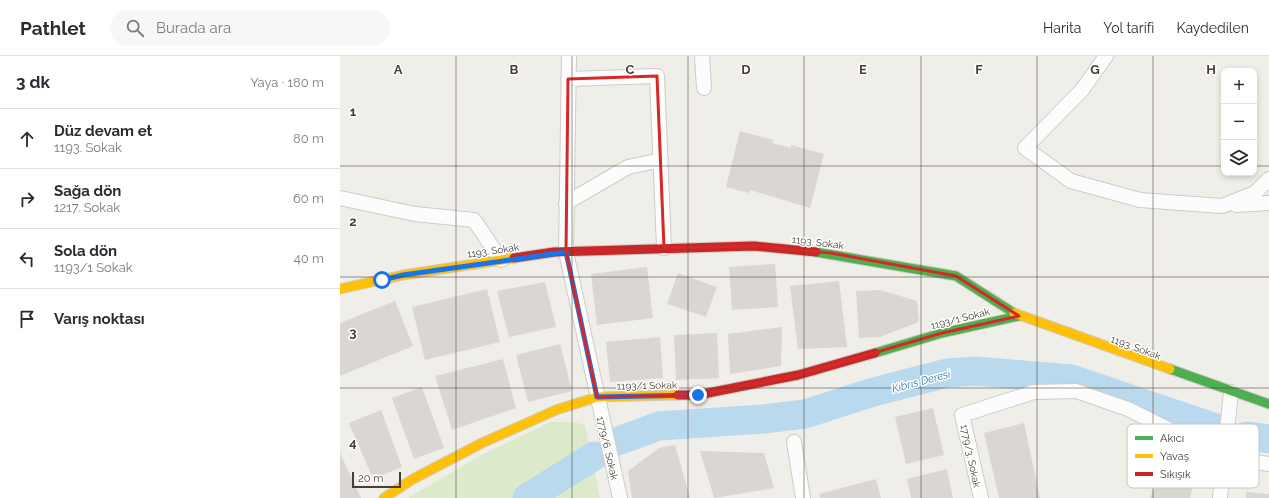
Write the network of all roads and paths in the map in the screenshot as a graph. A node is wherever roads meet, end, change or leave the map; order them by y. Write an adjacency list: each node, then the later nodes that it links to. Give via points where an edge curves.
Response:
1 (568, 56): 4 (street, 1779/6. Sokak)
2 (702, 56): 5 (street)
3 (1106, 56): 11 (street, via 1082,90 1025,148 1072,181 1140,200)
4 (568, 79): 6 (street, via 657,76); 9 (street, 1779/6. Sokak)
5 (704, 88)
6 (661, 160): 9 (street, via 628,167); 12 (street)
7 (1269, 179): 11 (street, via 1255,193)
8 (340, 198): 14 (street, via 414,214 474,220)
9 (566, 203): 13 (street, 1779/6. Sokak)
10 (1269, 203): 11 (street)
11 (1222, 206)
12 (664, 248): 13 (street, 1193. Sokak); 16 (street, 1193. Sokak, via 754,246 831,253 956,276)
13 (566, 252): 14 (street, 1193. Sokak); 18 (street, 1779/6. Sokak)
14 (501, 260): 15 (street, 1193. Sokak, via 403,275)
15 (340, 289)
16 (1019, 316): 17 (street, 1193. Sokak); 18 (street, 1193/1 Sokak, via 942,333 798,375 698,395)
17 (1231, 392): 19 (street, 1193. Sokak); 21 (street)
18 (597, 397): 26 (street, 1193/1 Sokak, via 556,410 482,443 413,479); 27 (street, 1779/6. Sokak)
19 (1269, 404)
20 (1157, 424): 29 (street, 1779/3. Sokak, via 1128,410 1076,391 1034,392 962,415)
21 (1228, 424)
22 (794, 442): 28 (street)
23 (1259, 462): 24 (street)
24 (1269, 464)
25 (1221, 488): 30 (street)
26 (384, 498)
27 (620, 498)
28 (803, 498)
29 (980, 498)
30 (1220, 498)

